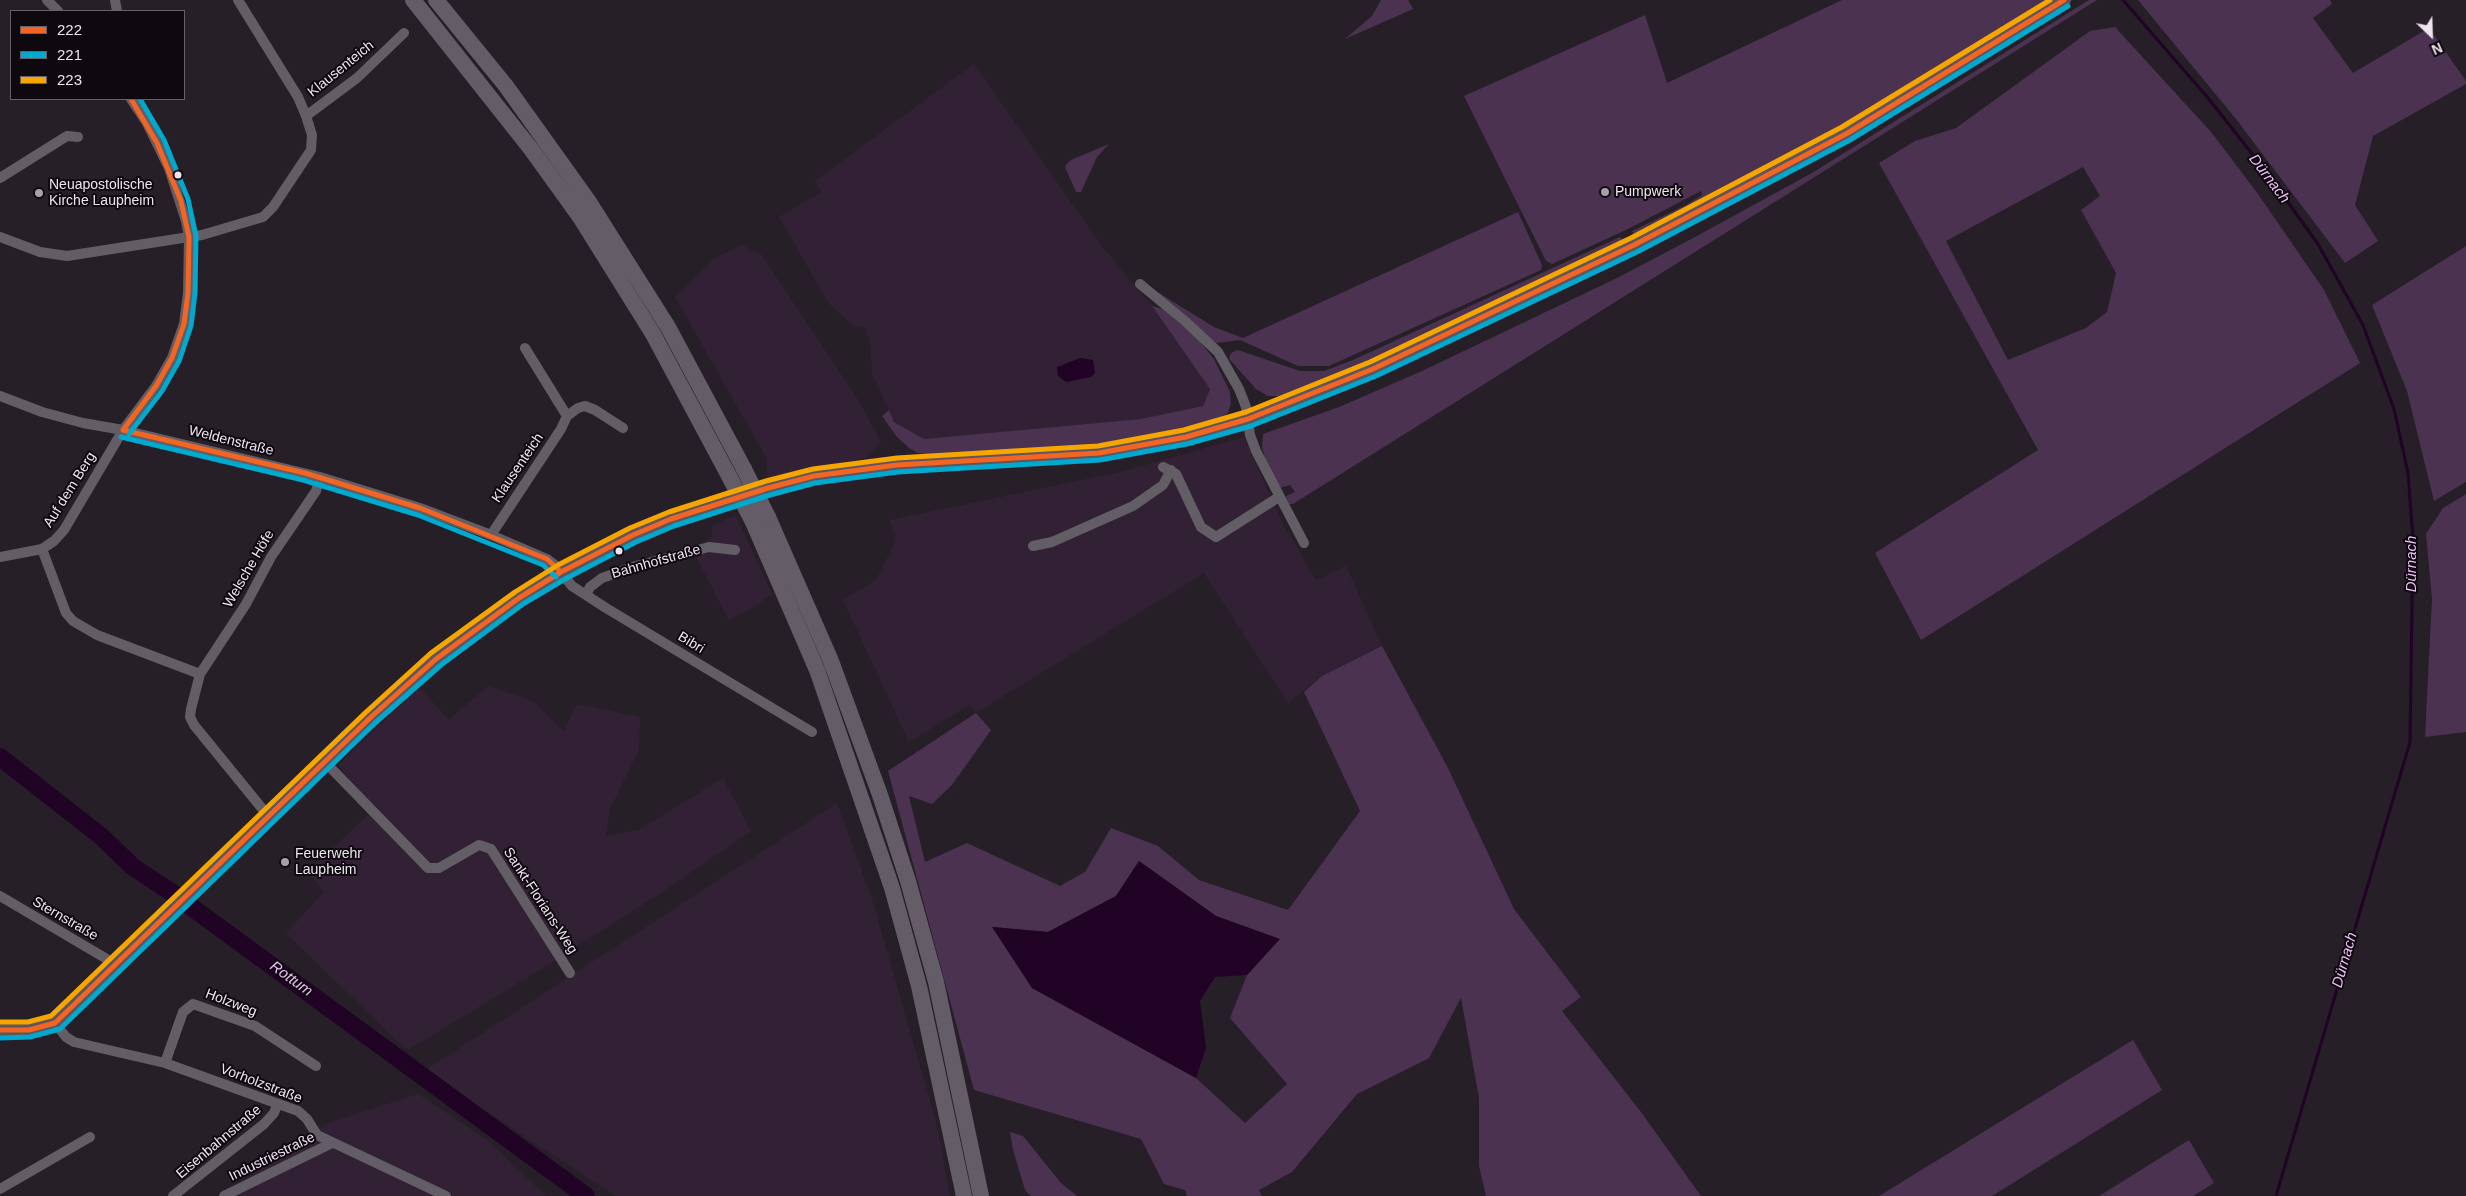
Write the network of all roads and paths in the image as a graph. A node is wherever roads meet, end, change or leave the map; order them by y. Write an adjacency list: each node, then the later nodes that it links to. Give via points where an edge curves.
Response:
1 (47, 0): 6 (street)
2 (238, 0): 9 (street, via 298,97)
3 (413, 0): 21 (highway, via 531,149 580,217)
4 (436, 0): 21 (highway, via 518,102 589,202 668,327)
5 (2064, 0): 18 (main road, Bahnhofstraße, via 1846,134 1634,246 1373,369)
6 (57, 10)
7 (404, 33): 9 (street, Klausenteich, via 357,78)
8 (132, 100): 13 (street, Auf dem Berg, via 169,168)
9 (306, 116): 13 (street, Klausenteich, via 312,136 311,150 273,208 252,222)
10 (78, 137): 11 (street, via 67,136)
11 (0, 178)
12 (0, 237): 13 (street, Klausenteich, via 40,252 67,256)
13 (190, 237): 20 (street, Auf dem Berg, via 184,324 172,358 156,386)
14 (1140, 284): 18 (street, via 1218,352 1239,389)
15 (525, 348): 17 (street)
16 (0, 396): 20 (street, Weldenstraße, via 42,412)
17 (567, 416): 19 (street, via 585,406); 24 (street, Klausenteich)
18 (1248, 418): 23 (street, via 1256,451); 30 (main road, Bahnhofstraße, via 1186,437 1099,453 896,465 814,476 671,519)
19 (623, 428)
20 (122, 430): 22 (street, Weldenstraße); 27 (street, Auf dem Berg, via 64,530)
21 (737, 472): 50 (highway, bridge, via 753,522 817,670 892,888 919,986); 51 (highway, bridge, via 768,517 831,661 865,751 936,982)
22 (320, 478): 24 (street, Weldenstraße, via 420,508); 32 (street, Welsche Höfe, via 316,491 270,557 246,604)
23 (1279, 497): 25 (street); 26 (street, via 1216,537 1201,527 1179,480 1167,468 1164,485 1133,506 1060,538)
24 (491, 535): 30 (street, Weldenstraße, via 547,559)
25 (1304, 543)
26 (1033, 546)
27 (42, 549): 29 (street, Auf dem Berg); 32 (street, via 66,613 82,628)
28 (735, 550): 31 (street, Bahnhofstraße, via 709,547 636,566 602,578 590,587)
29 (0, 557)
30 (561, 572): 31 (street, Bibri, via 572,586); 34 (main road, Bahnhofstraße, via 443,653)
31 (586, 595): 33 (street, Bibri)
32 (200, 674): 35 (street, Welsche Höfe, via 190,717)
33 (812, 732)
34 (325, 762): 35 (main road, Bahnhofstraße); 38 (street, Sankt-Florians-Weg, via 428,868 439,868 480,846 491,849)
35 (268, 817): 37 (main road, Bahnhofstraße)
36 (0, 896): 37 (street, Sternstraße)
37 (117, 965): 39 (main road, Bahnhofstraße)
38 (570, 973)
39 (55, 1023): 40 (main road, Bahnhofstraße, via 29,1030); 41 (street, Vorholzstraße, via 74,1042)
40 (0, 1030)
41 (165, 1063): 42 (street, Holzweg, via 183,1012 193,1004 255,1026); 43 (street, Vorholzstraße)
42 (316, 1066)
43 (277, 1105): 45 (street, Vorholzstraße, via 298,1111 317,1135); 47 (street, Eisenbahnstraße, via 274,1114 264,1124)
44 (90, 1137): 46 (street)
45 (332, 1143): 48 (street, Industriestraße); 49 (street, Vorholzstraße)
46 (0, 1189)
47 (173, 1196)
48 (224, 1196)
49 (446, 1196)
50 (964, 1196)
51 (981, 1196)

